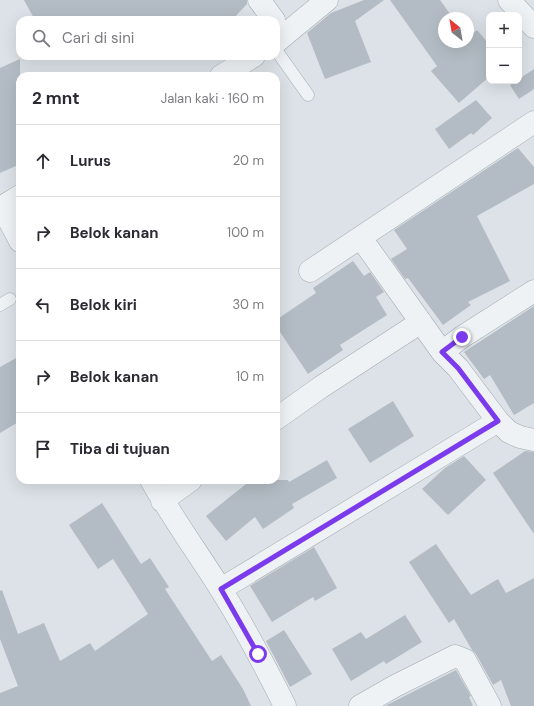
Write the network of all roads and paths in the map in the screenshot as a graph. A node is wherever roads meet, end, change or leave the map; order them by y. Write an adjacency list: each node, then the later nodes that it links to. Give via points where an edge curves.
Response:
1 (259, 0): 4 (street)
2 (327, 0): 6 (street)
3 (509, 0): 5 (street)
4 (267, 16)
5 (534, 27)
6 (280, 32)
7 (280, 40): 10 (lane)
8 (247, 60): 9 (street)
9 (228, 72)
10 (308, 95)
11 (534, 122): 14 (street)
12 (7, 204): 13 (street)
13 (16, 230)
14 (361, 238): 15 (street); 17 (street)
15 (310, 271)
16 (534, 291): 18 (street)
17 (421, 322): 18 (street); 19 (street)
18 (442, 352): 20 (street, via 458,368)
19 (280, 416)
20 (498, 421): 21 (street, via 509,432); 25 (street)
21 (534, 440)
22 (153, 484): 24 (street)
23 (185, 484): 24 (street)
24 (162, 501): 25 (street)
25 (221, 589): 26 (street)
26 (285, 706)
27 (360, 706): 28 (street, via 455,656 465,660)
28 (490, 706)

